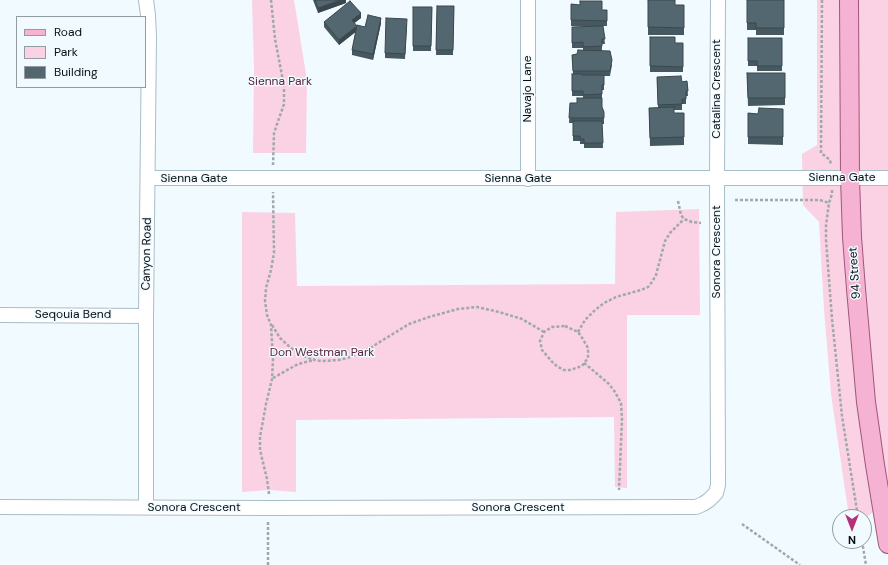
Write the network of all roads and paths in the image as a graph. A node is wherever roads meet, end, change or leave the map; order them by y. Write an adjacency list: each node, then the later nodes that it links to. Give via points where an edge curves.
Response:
1 (146, 0): 8 (street, Canyon Road, via 149,37)
2 (271, 0): 7 (path, via 275,40 284,86 284,104 274,133)
3 (528, 0): 13 (street, Navajo Lane)
4 (718, 0): 9 (street, Catalina Crescent)
5 (822, 0): 10 (path, via 822,153 830,160)
6 (849, 0): 11 (main road, 94 Street)
7 (274, 155)
8 (148, 178): 13 (street, Sienna Gate); 21 (street, Canyon Road)
9 (717, 178): 10 (street, Sienna Gate); 13 (street, Sienna Gate); 31 (street, Sonora Crescent, via 718,485 716,493 703,504 696,507)
10 (832, 178): 11 (street, Sienna Gate); 17 (path)
11 (850, 178): 12 (street, Sienna Gate); 35 (main road, 94 Street, via 852,237 866,402)
12 (888, 178)
13 (528, 179)
14 (735, 200): 17 (path, via 820,200)
15 (678, 201): 18 (path)
16 (274, 202): 22 (path, via 274,253 265,301)
17 (829, 203): 32 (path, via 826,240 832,319 842,416)
18 (684, 219): 19 (path); 24 (path, via 665,241 656,275 648,287 604,303 585,320)
19 (701, 223)
20 (0, 315): 21 (street, Seqouia Bend)
21 (146, 316): 31 (street, Canyon Road)
22 (271, 325): 25 (path, via 291,348); 27 (path)
23 (544, 332): 24 (path, via 552,327 565,326); 25 (path, via 522,319 477,306 458,309 410,324 350,357 339,360); 26 (path, via 540,341 542,350 554,364 563,370 570,370)
24 (578, 332): 26 (path, via 588,348 588,358)
25 (315, 360): 27 (path, via 298,364)
26 (584, 363): 28 (path, via 609,384 621,403)
27 (272, 379): 29 (path, via 260,437)
28 (619, 490)
29 (269, 498)
30 (0, 507): 31 (street, Sonora Crescent)
31 (146, 508)
32 (857, 509)
33 (268, 524): 37 (path)
34 (742, 524): 38 (path)
35 (888, 544)
36 (863, 549): 39 (path)
37 (268, 565)
38 (800, 565)
39 (866, 565)

